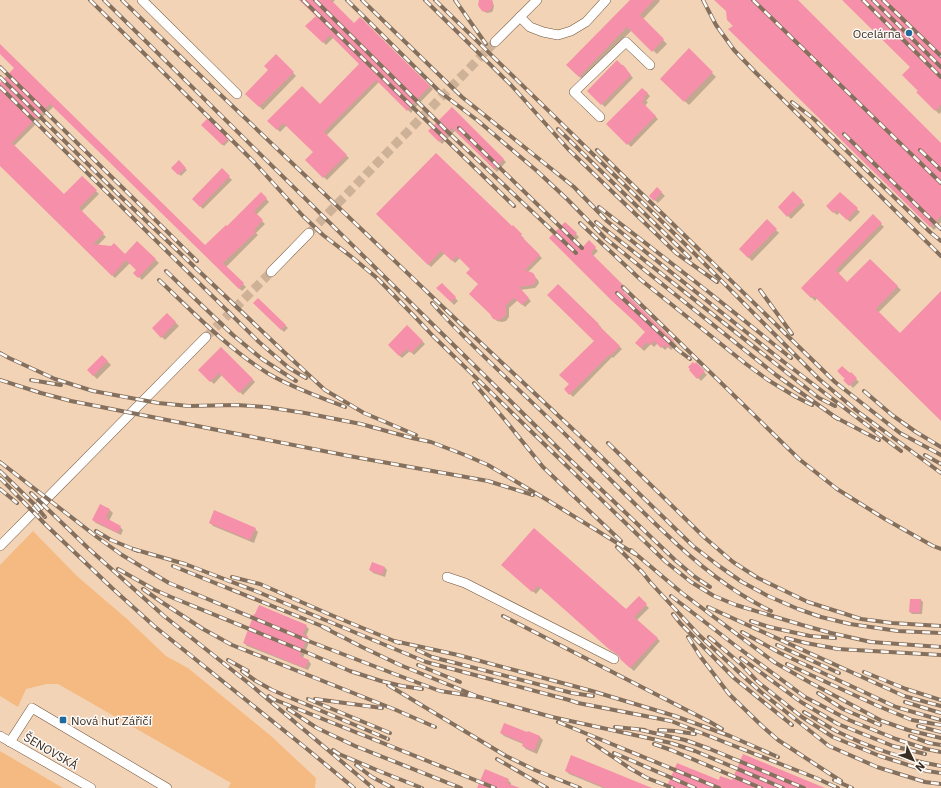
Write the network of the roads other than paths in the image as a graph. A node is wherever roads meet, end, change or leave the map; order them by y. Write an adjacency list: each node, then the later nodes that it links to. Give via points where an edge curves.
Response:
1 (142, 0): 7 (street)
2 (537, 0): 4 (street)
3 (606, 0): 4 (street, via 586,22 558,35 530,27)
4 (520, 17): 5 (street)
5 (495, 42)
6 (650, 65): 8 (street, via 626,42 574,92)
7 (237, 94)
8 (600, 117)
9 (309, 233): 10 (street)
10 (271, 272)
11 (206, 337): 12 (street)
12 (0, 546)
13 (447, 577): 14 (street, via 465,583)
14 (614, 659)
15 (0, 736): 16 (street, ŠENOVSKÁ)
16 (10, 742): 17 (street, ŠENOVSKÁ); 18 (street, via 32,708)
17 (91, 788)
18 (167, 788)

